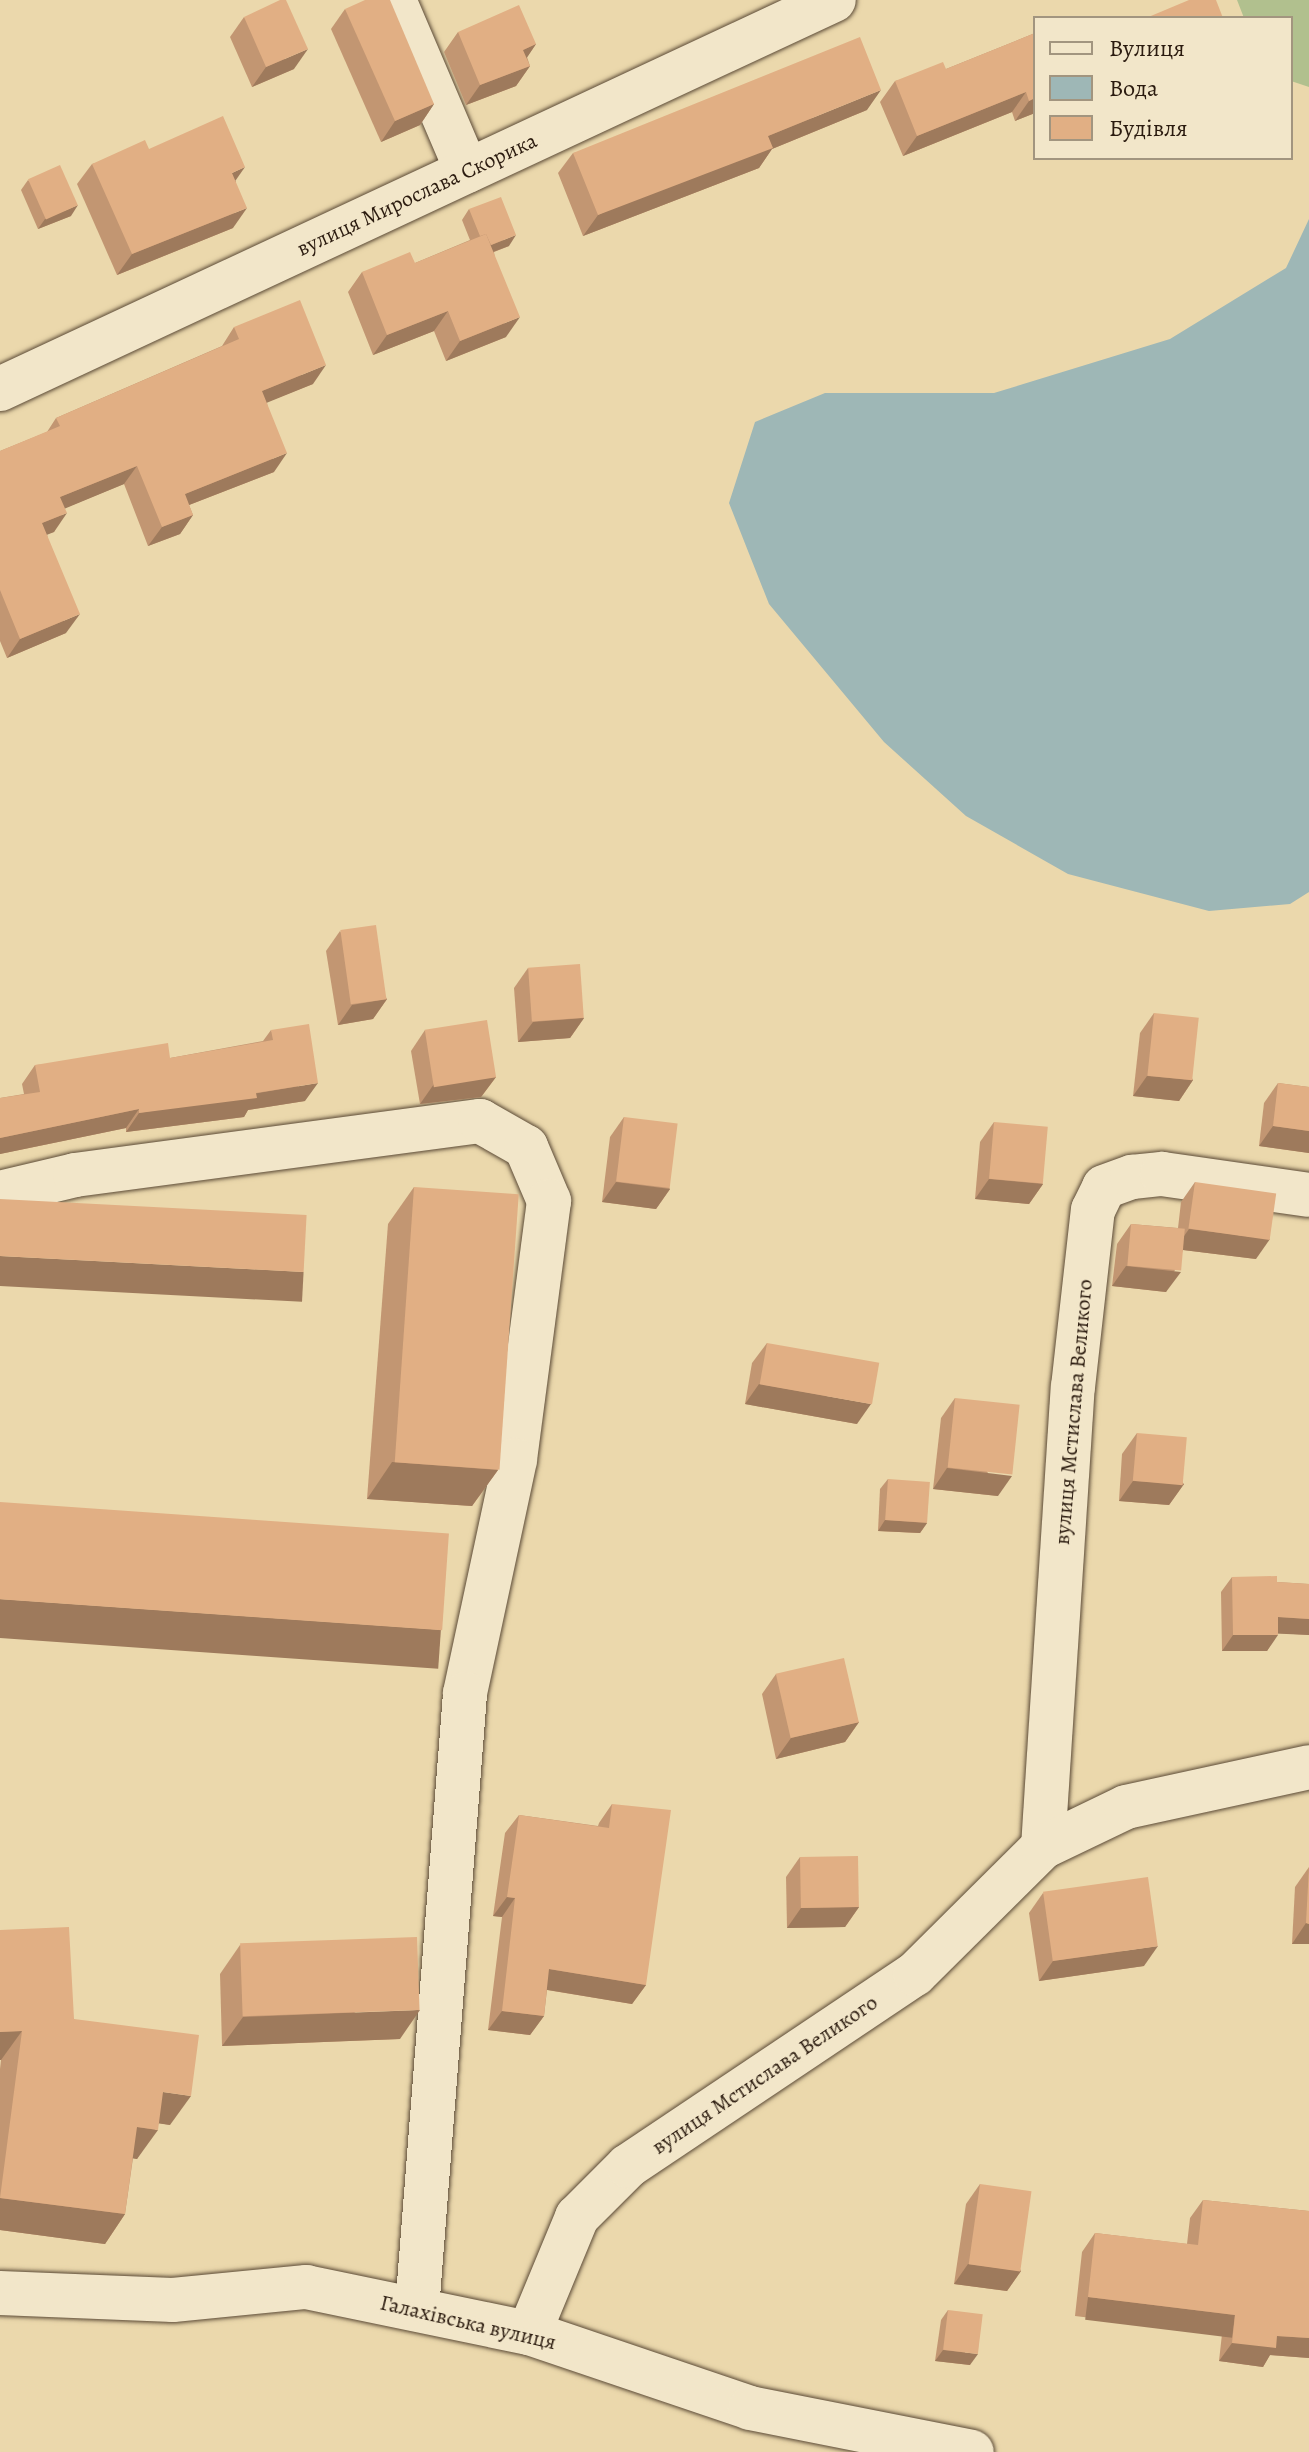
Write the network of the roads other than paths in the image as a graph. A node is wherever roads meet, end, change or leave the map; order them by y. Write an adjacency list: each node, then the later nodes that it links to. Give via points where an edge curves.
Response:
1 (394, 0): 3 (street)
2 (834, 0): 3 (street, вулиця Мирослава Скорика)
3 (467, 171): 4 (street, вулиця Мирослава Скорика)
4 (0, 389)
5 (0, 1193): 10 (street, via 75,1175 480,1121 526,1147 549,1201 515,1460 465,1694)
6 (1309, 1195): 8 (street, вулиця Мстислава Великого, via 1162,1174 1104,1187 1093,1210 1073,1387)
7 (1309, 1767): 8 (street, вулиця Мстислава Великого, via 1126,1807)
8 (1043, 1847): 11 (street, вулиця Мстислава Великого, via 915,1974 628,2166 577,2217)
9 (0, 2293): 10 (street, Галахівська вулиця, via 173,2300 306,2287)
10 (417, 2309): 11 (street, Галахівська вулиця)
11 (529, 2333): 12 (street, Галахівська вулиця, via 750,2408)
12 (972, 2452)

